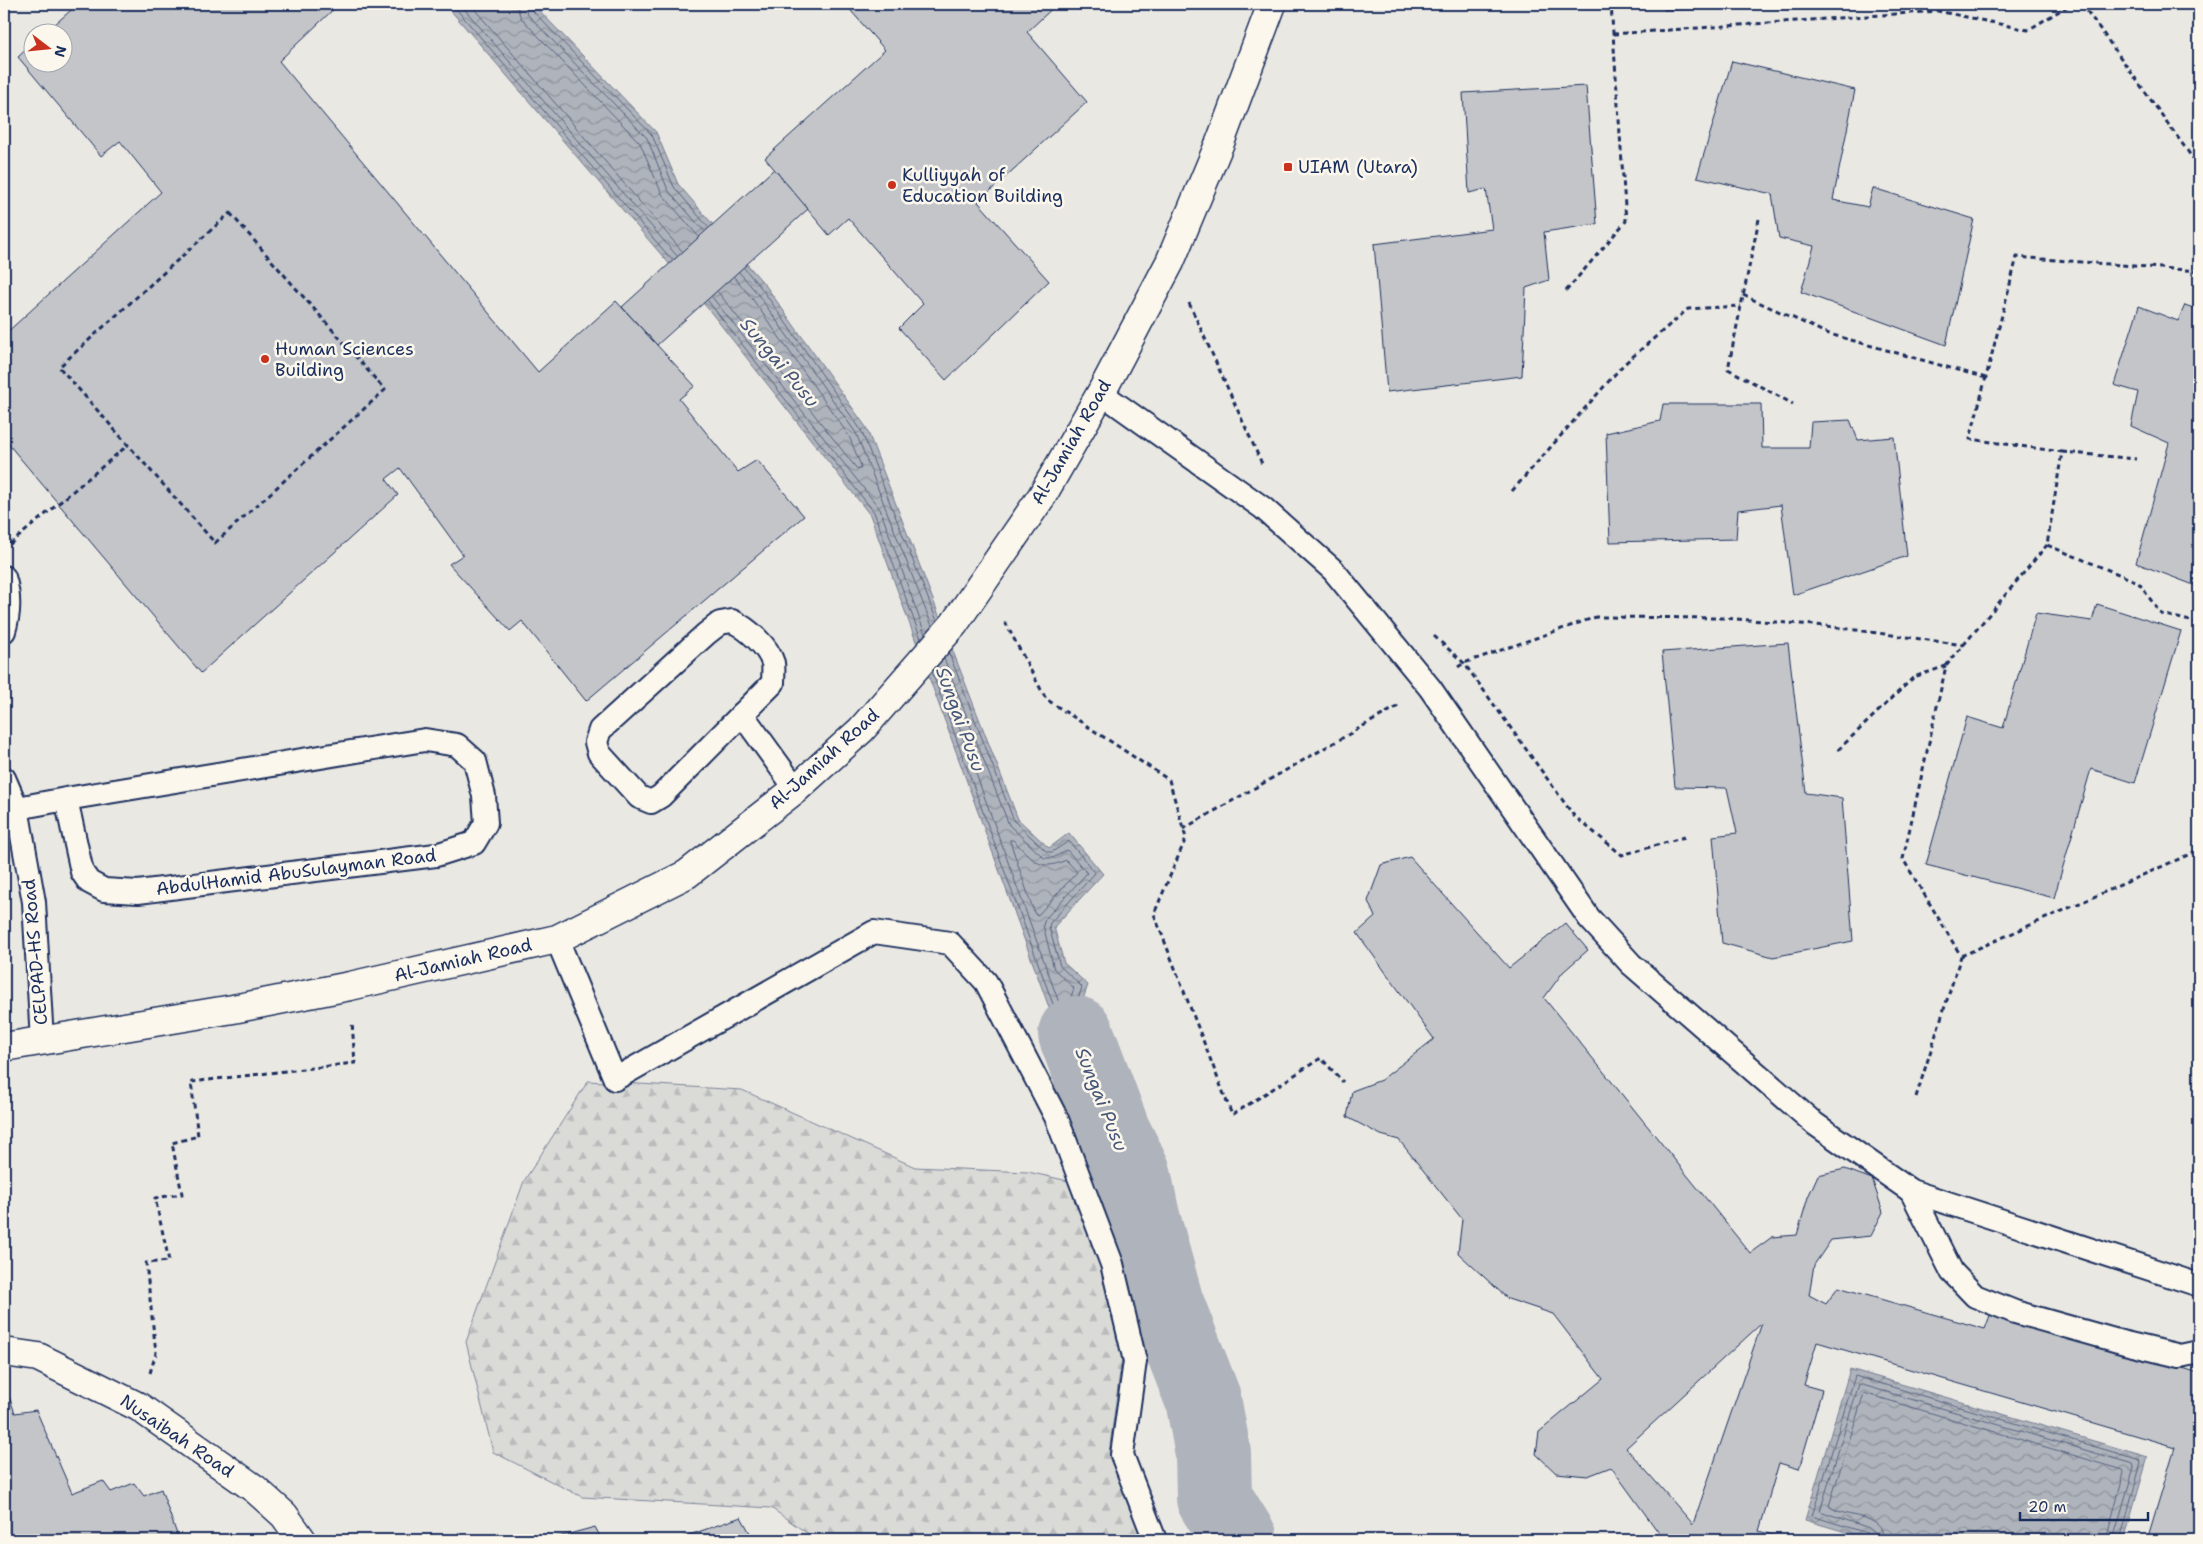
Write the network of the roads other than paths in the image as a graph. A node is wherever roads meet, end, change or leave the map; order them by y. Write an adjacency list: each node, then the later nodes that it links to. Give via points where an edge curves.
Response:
1 (1272, 4): 2 (street, Al-Jamiah Road, via 1221,140 1170,262)
2 (1101, 393): 7 (street, Al-Jamiah Road, via 1042,496 954,624 861,730); 13 (lane, via 1263,508 1333,570 1430,688 1589,918 1631,964 1815,1124)
3 (4, 577): 4 (lane, via 9,592 9,612)
4 (4, 631)
5 (742, 714): 5 (lane, via 661,796 651,802 639,797 599,753 596,742 600,730 720,623 732,621 768,651 773,665 773,683); 7 (lane)
6 (4, 782): 9 (lane, CELPAD-HS Road)
7 (796, 789): 10 (street, Al-Jamiah Road, via 687,874)
8 (66, 799): 8 (lane, AbdulHamid AbuSulayman Road, via 82,872 89,882 104,890 138,892 436,855 474,843 486,823 484,796 475,761 457,745 425,740); 9 (lane, AbdulHamid AbuSulayman Road)
9 (17, 808): 11 (lane, CELPAD-HS Road, via 34,902)
10 (557, 939): 11 (street, Al-Jamiah Road, via 350,986); 18 (lane, via 615,1079 874,932 950,943 986,982 1057,1119 1112,1264 1135,1361 1122,1455)
11 (42, 1041): 12 (street, Al-Jamiah Road)
12 (4, 1047)
13 (1911, 1191): 14 (lane); 16 (lane, via 1952,1272 1975,1296 2015,1312 2125,1343 2180,1356)
14 (2199, 1285)
15 (4, 1352): 17 (street, Nusaibah Road, via 38,1357 139,1407 255,1489 284,1516)
16 (2199, 1352)
17 (302, 1540)
18 (1155, 1540)

